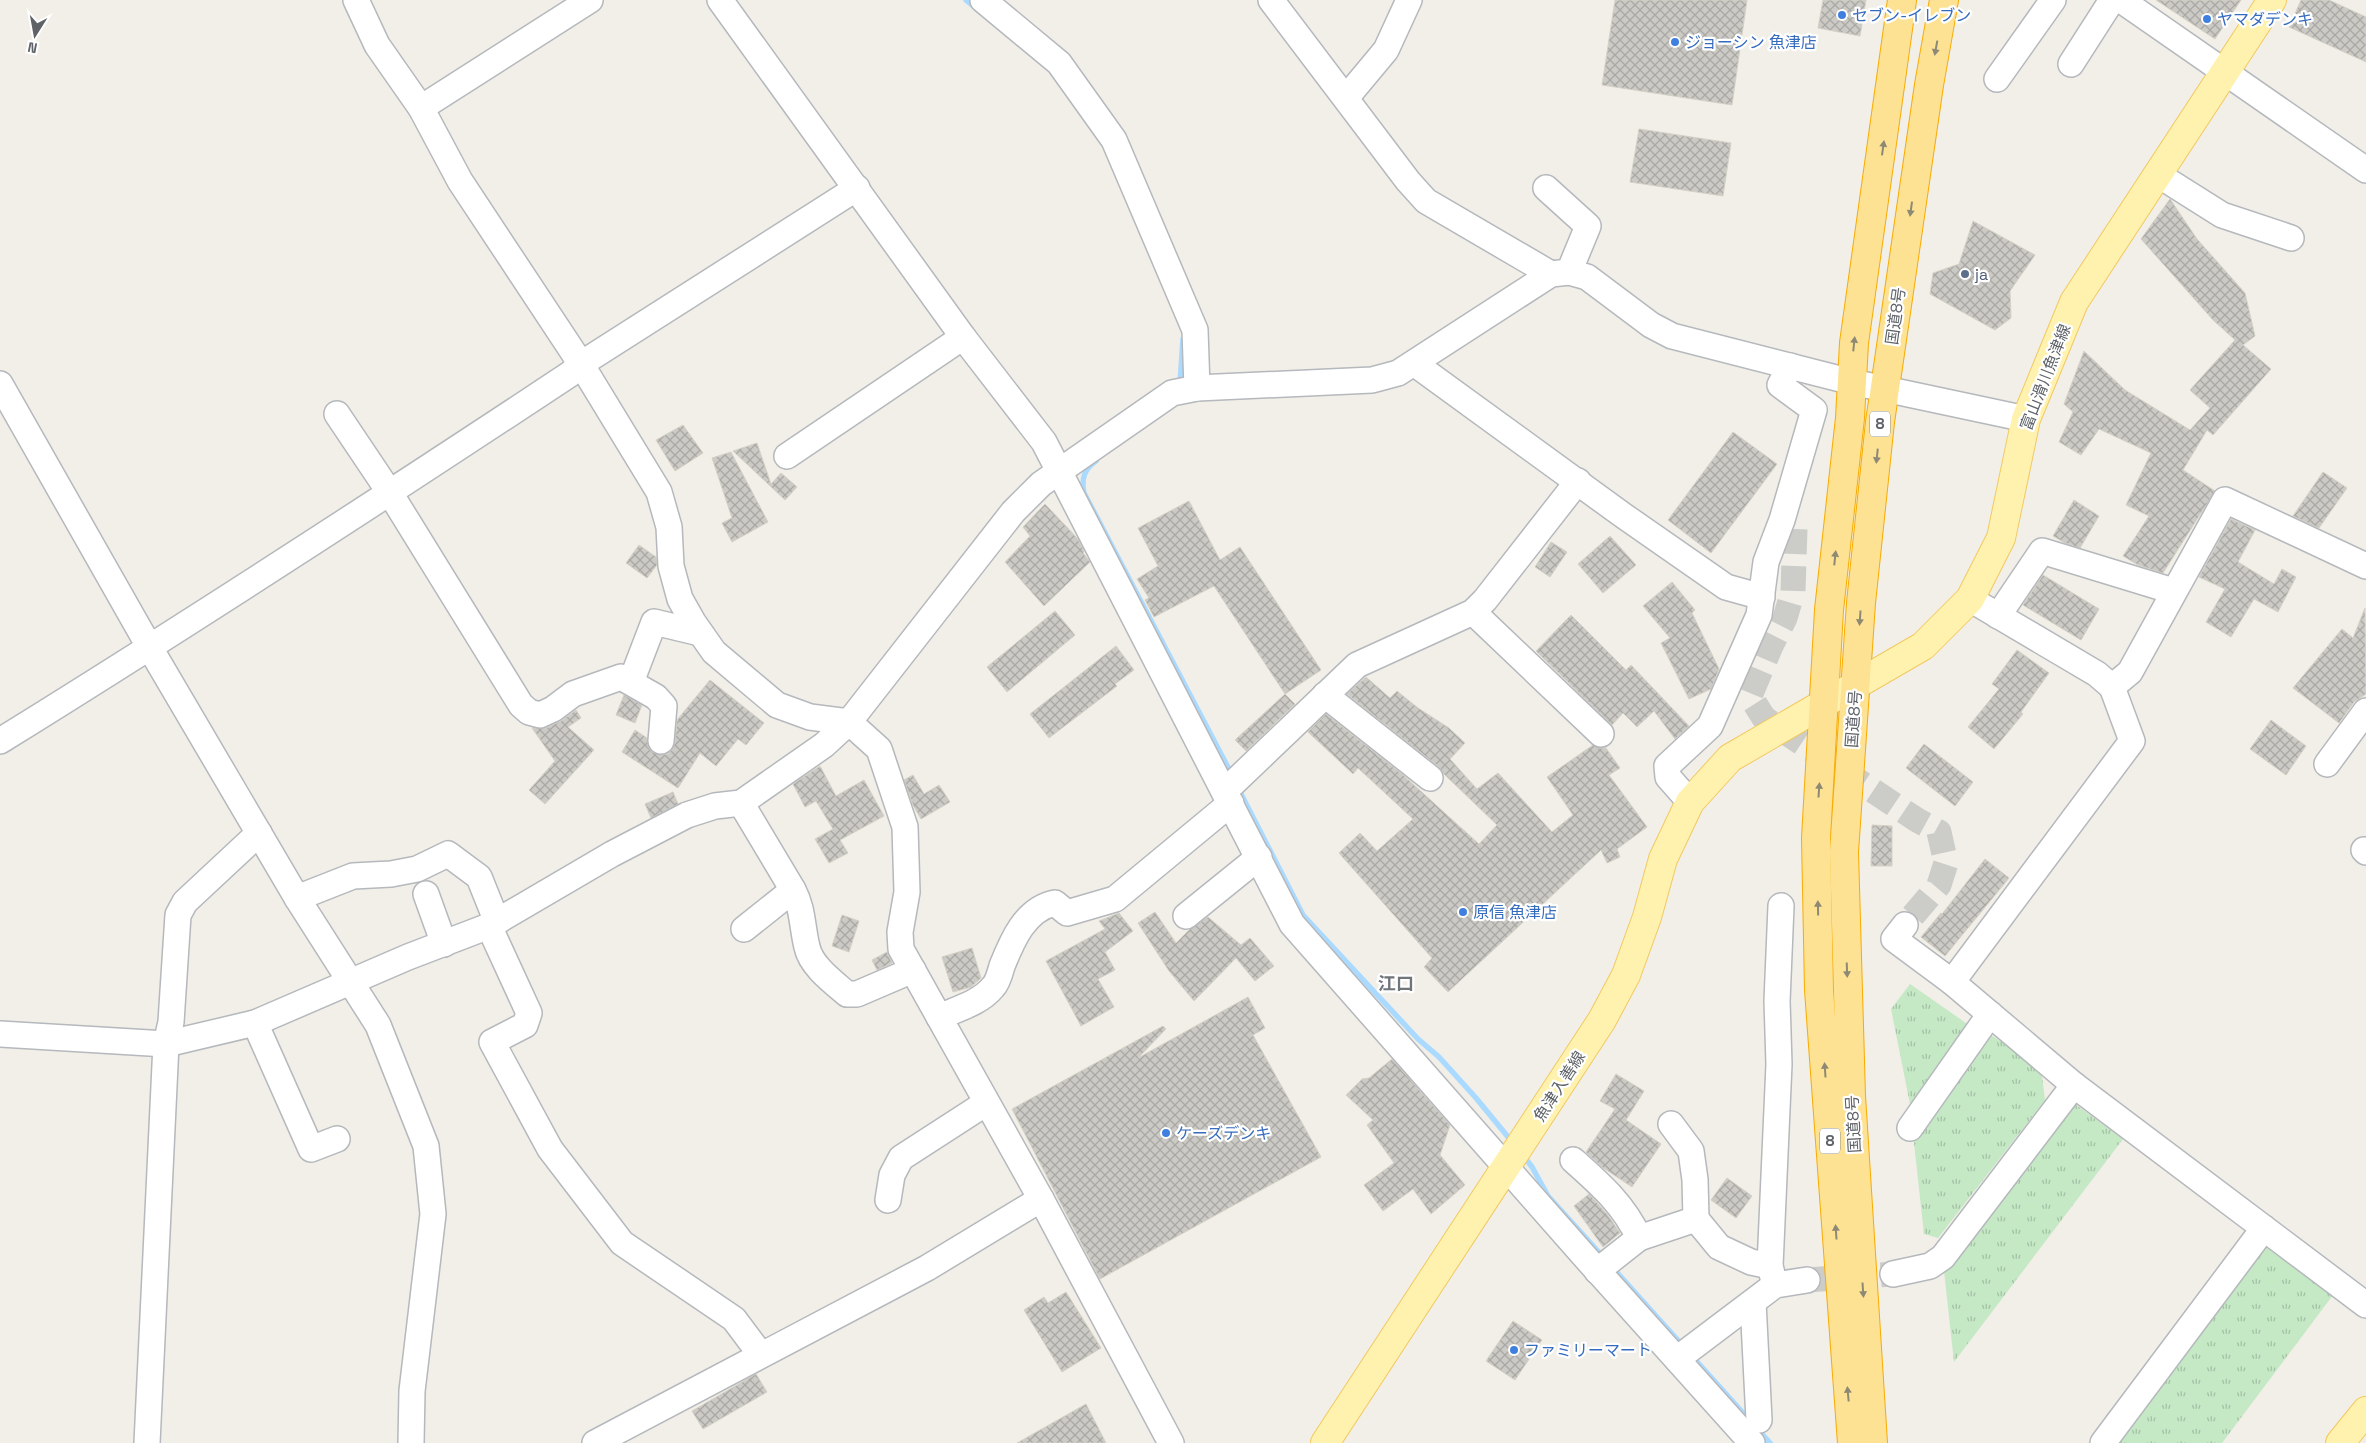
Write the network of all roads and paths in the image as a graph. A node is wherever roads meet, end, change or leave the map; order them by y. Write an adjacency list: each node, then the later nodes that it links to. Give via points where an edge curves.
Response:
1 (356, 0): 18 (street, via 377,45)
2 (590, 0): 13 (street)
3 (720, 0): 21 (street)
4 (1271, 0): 17 (street)
5 (1409, 0): 17 (street, via 1386,50)
6 (1902, 0): 29 (highway, 国道8号 / 8, one-way to 6, via 1854,343)
7 (1944, 0): 32 (highway, 国道8号 / 8, one-way to 32)
8 (2053, 0): 16 (street)
9 (2112, 0): 14 (street)
10 (2121, 0): 15 (street)
11 (2272, 0): 15 (main road, 富山滑川魚津線)
12 (987, 1): 31 (street, via 1059,63 1114,140 1196,330)
13 (555, 9): 18 (street)
14 (2071, 64)
15 (2224, 72): 19 (street); 20 (main road, 富山滑川魚津線)
16 (1997, 79)
17 (1346, 98): 24 (street, via 1426,200)
18 (421, 108): 26 (street, via 460,181)
19 (2366, 170)
20 (2157, 174): 23 (street, via 2222,215); 34 (main road, 富山滑川魚津線, via 2074,302)
21 (857, 188): 25 (street); 26 (street)
22 (1546, 188): 24 (street, via 1588,226)
23 (2291, 238)
24 (1560, 273): 27 (street); 28 (street, via 1587,277 1650,325 1672,336)
25 (963, 337): 35 (street); 36 (street, via 1044,442)
26 (581, 364): 38 (street); 45 (street, via 660,492 670,527 671,566 680,599)
27 (1414, 364): 31 (street, via 1398,374 1372,380); 37 (street)
28 (1790, 366): 29 (street); 41 (street, via 1780,385 1814,410 1788,524 1766,562)
29 (1852, 382): 32 (street); 51 (highway, 国道8号 / 8, one-way to 29, via 1829,610)
30 (0, 384): 46 (street)
31 (1197, 388): 36 (street, via 1172,392)
32 (1884, 388): 34 (street); 48 (highway, 国道8号 / 8, one-way to 48)
33 (337, 414): 38 (street)
34 (2026, 419): 42 (main road, 富山滑川魚津線, via 2001,538)
35 (787, 456)
36 (1060, 472): 53 (street, via 1041,484 1013,512); 60 (street)
37 (1578, 481): 41 (street, via 1726,587); 43 (street)
38 (390, 493): 46 (street); 47 (street, via 521,705 529,712 540,714 573,694 621,677)
39 (2366, 566): 40 (street, via 2225,500)
40 (2173, 591): 44 (street, via 2042,552); 49 (street, via 2130,672)
41 (1762, 597): 61 (street, via 1759,615 1710,726 1667,766 1668,777)
42 (1970, 599): 44 (street); 48 (main road, 富山滑川魚津線, via 1923,646)
43 (1473, 612): 50 (street, via 1357,665); 55 (street)
44 (1998, 616): 49 (street, via 2097,674)
45 (700, 633): 47 (street, via 654,622); 53 (street, via 714,652 777,705 810,717)
46 (150, 648): 56 (street); 63 (street)
47 (631, 682): 57 (street, via 656,697 664,706)
48 (1855, 684): 51 (main road, 富山滑川魚津線); 110 (highway, 国道8号 / 8, one-way to 110, via 1844,852 1851,1096)
49 (2112, 687): 76 (street, via 2132,741)
50 (1324, 695): 59 (street); 60 (street)
51 (1825, 702): 54 (main road, 富山滑川魚津線); 109 (highway, 国道8号 / 8, one-way to 51, via 1819,990 1816,838)
52 (2366, 711): 58 (street)
53 (849, 722): 62 (street, via 824,745); 74 (street, via 879,749 905,827 907,892 900,932 901,949)
54 (1777, 733): 61 (main road, 魚津入善線, via 1730,758)
55 (1601, 734)
56 (0, 741)
57 (661, 741)
58 (2327, 764)
59 (1430, 778)
60 (1228, 797): 64 (street); 78 (street, via 1115,899 1067,912 1055,903 1036,912 1019,929 995,985 988,993)
61 (1690, 802): 88 (main road, 魚津入善線, via 1663,859 1626,976 1602,1020)
62 (741, 803): 65 (street); 70 (street, via 714,806 679,818)
63 (259, 834): 67 (street); 81 (street, via 185,902 178,915 171,1022)
64 (1258, 857): 69 (street); 88 (street, via 1292,924)
65 (793, 890): 72 (street); 74 (street, via 799,901 810,955 847,994 857,994)
66 (426, 894): 73 (street)
67 (297, 898): 70 (street, via 353,876 416,869 448,854 479,877); 75 (street)
68 (1781, 906): 96 (street)
69 (1186, 916)
70 (493, 924): 73 (street); 100 (street, via 529,1013 525,1026 492,1042 550,1149 622,1243 734,1319)
71 (1905, 926): 76 (street, via 1894,939)
72 (744, 929)
73 (444, 944): 75 (street)
74 (913, 970): 78 (street)
75 (352, 982): 79 (street); 106 (street, via 378,1025 426,1146 433,1214 412,1391)
76 (1952, 982): 77 (street)
77 (1990, 1014): 82 (street); 85 (street)
78 (939, 1017): 83 (street)
79 (256, 1023): 81 (street); 86 (street, via 311,1149)
80 (0, 1034): 81 (street)
81 (166, 1044): 105 (street)
82 (2074, 1084): 92 (street); 95 (street, via 1943,1257 1930,1266)
83 (986, 1103): 89 (street); 90 (street, via 901,1158 892,1176)
84 (1671, 1124): 91 (street, via 1691,1151)
85 (1910, 1128)
86 (337, 1139)
87 (1573, 1160): 93 (street, via 1605,1189 1629,1217)
88 (1506, 1167): 94 (street); 108 (main road, 魚津入善線)
89 (1041, 1199): 100 (street, via 927,1268); 107 (street)
90 (888, 1200)
91 (1696, 1219): 93 (street); 96 (street, via 1719,1247)
92 (2264, 1228): 99 (street); 111 (street)
93 (1639, 1238): 94 (street)
94 (1597, 1270): 101 (street)
95 (1893, 1274)
96 (1773, 1275): 97 (street); 98 (street)
97 (1807, 1280)
98 (1753, 1302): 101 (street); 103 (street)
99 (2366, 1304)
100 (761, 1355): 104 (street)
101 (1677, 1359): 103 (street)
102 (2366, 1411): 112 (main road)
103 (1756, 1432)
104 (606, 1440)
105 (147, 1443)
106 (412, 1443)
107 (1171, 1443)
108 (1325, 1443)
109 (1852, 1443)
110 (1873, 1443)
111 (2103, 1443)
112 (2340, 1443)

